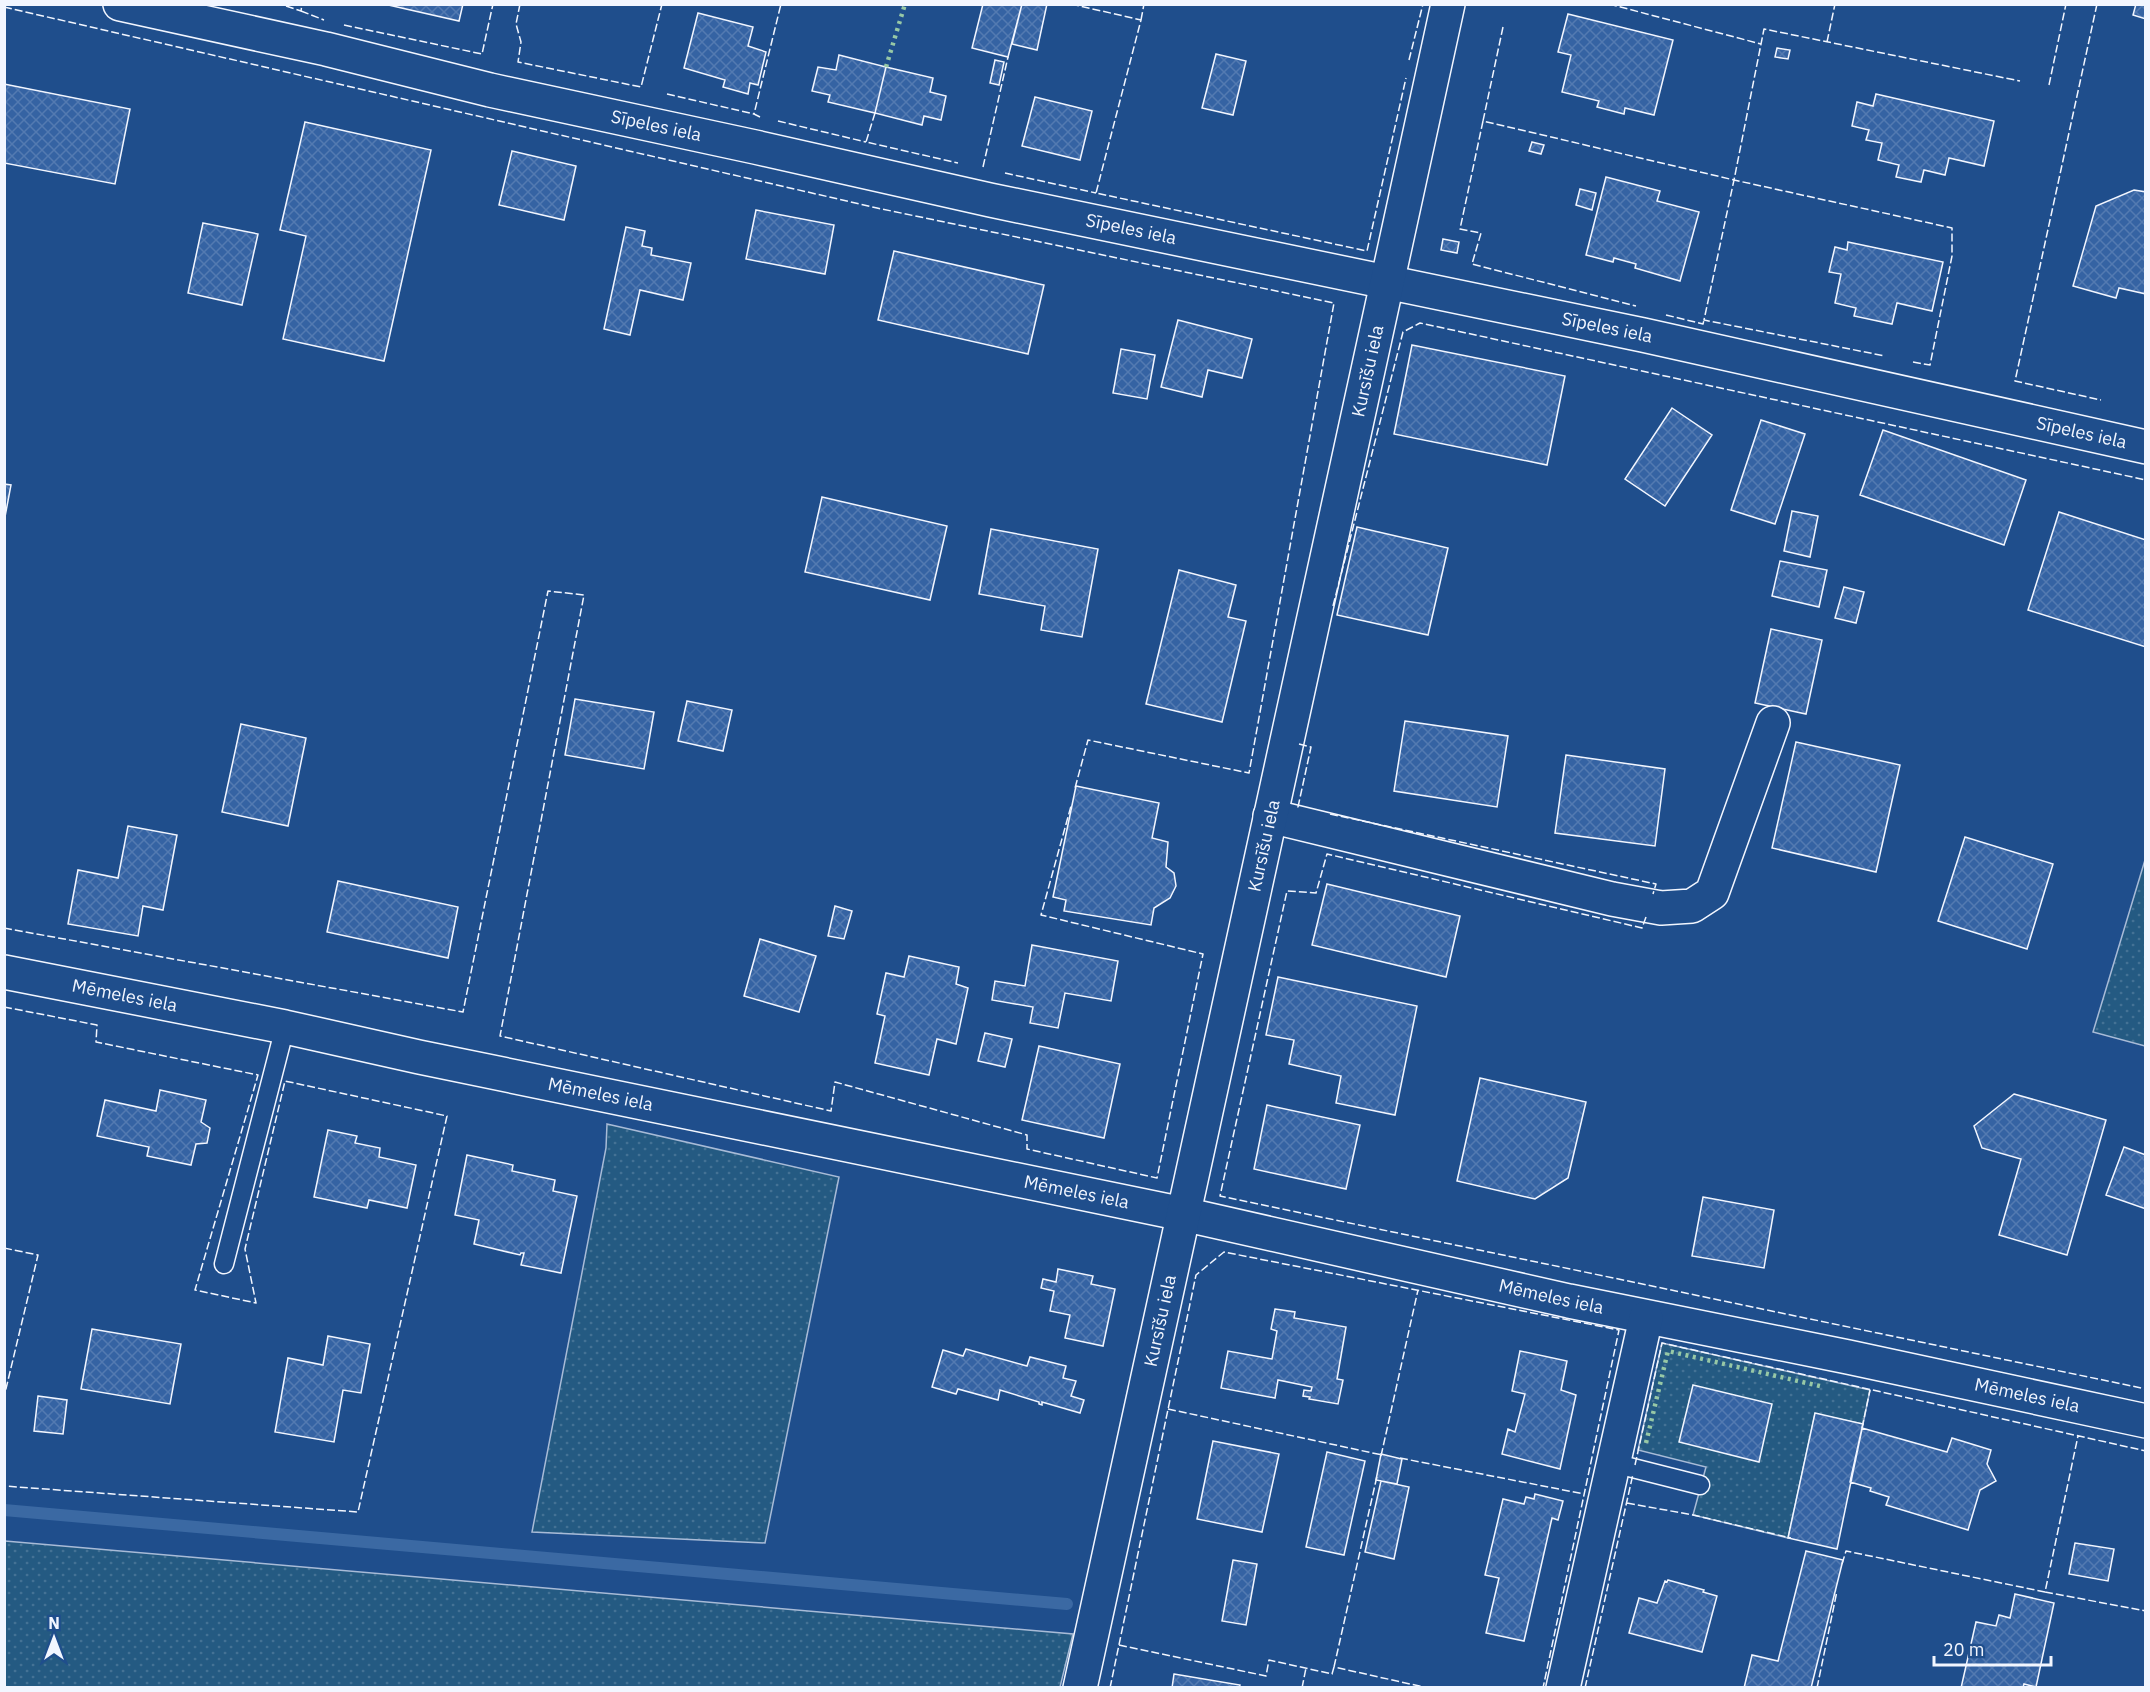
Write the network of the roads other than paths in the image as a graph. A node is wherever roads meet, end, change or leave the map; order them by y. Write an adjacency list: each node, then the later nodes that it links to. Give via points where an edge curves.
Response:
1 (120, 4): 3 (street, Sīpeles iela, via 990,200)
2 (1448, 4): 3 (street, Kursīšu iela)
3 (1386, 282): 4 (street, Sīpeles iela); 6 (street, Kursīšu iela)
4 (2145, 447)
5 (1773, 723): 6 (street, via 1712,893 1692,906 1661,908 1612,899)
6 (1270, 816): 9 (street, Kursīšu iela)
7 (4, 972): 8 (street, Mēmeles iela)
8 (285, 1027): 9 (street, Mēmeles iela); 10 (lane)
9 (1183, 1214): 11 (street, Mēmeles iela); 15 (street, Kursīšu iela)
10 (224, 1264)
11 (1646, 1318): 12 (street, Mēmeles iela); 13 (street)
12 (2145, 1421)
13 (1612, 1464): 14 (lane); 16 (street)
14 (1700, 1485)
15 (1080, 1688)
16 (1563, 1688)

